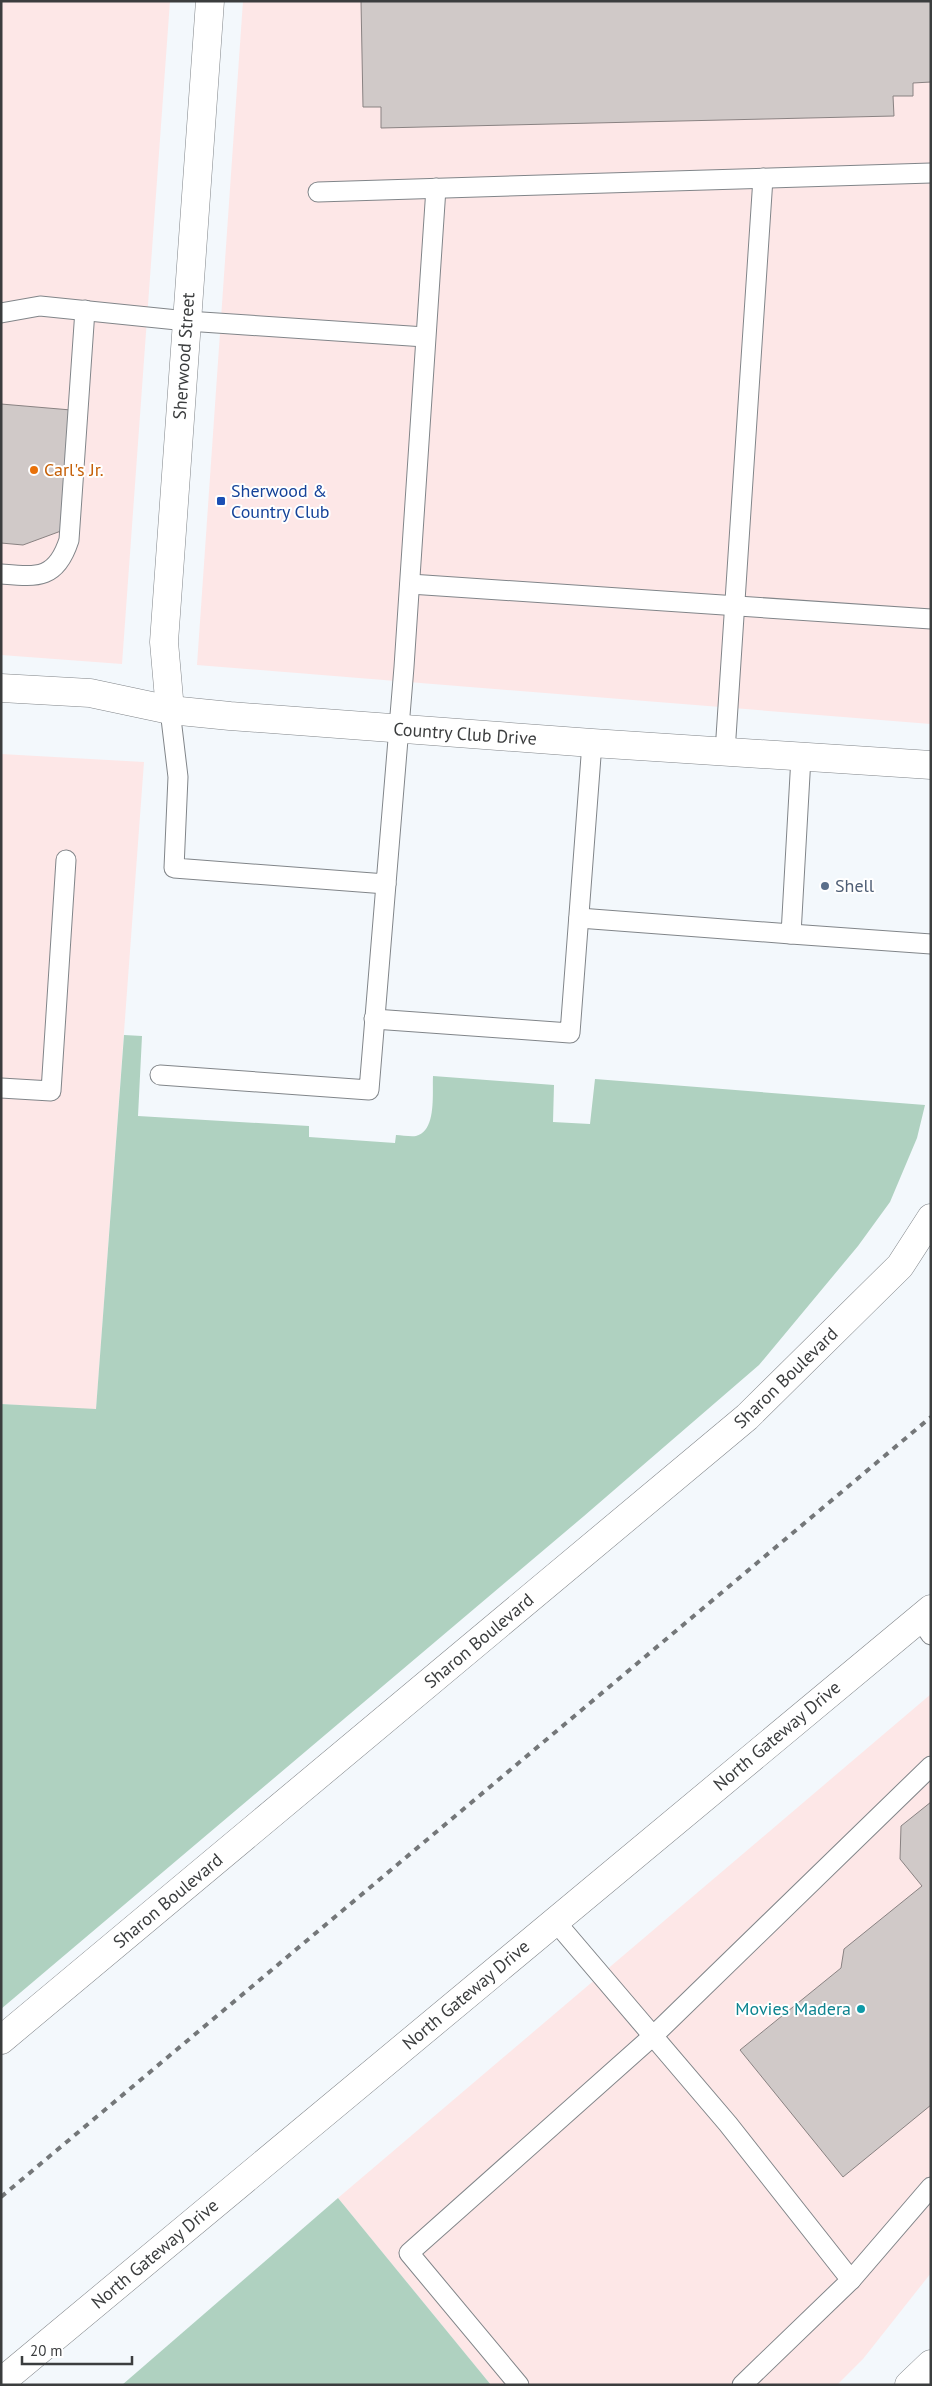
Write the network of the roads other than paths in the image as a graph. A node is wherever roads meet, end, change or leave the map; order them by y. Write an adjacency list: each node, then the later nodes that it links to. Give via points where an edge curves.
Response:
1 (210, 1): 8 (main road, Sherwood Street)
2 (931, 173): 3 (lane)
3 (763, 178): 4 (lane); 12 (lane)
4 (436, 188): 5 (lane); 9 (lane)
5 (318, 192)
6 (85, 310): 7 (lane, via 40,306); 8 (lane); 10 (lane, via 69,540 64,555 52,569 36,577)
7 (1, 313)
8 (187, 321): 9 (lane); 15 (main road, Sherwood Street, via 164,642)
9 (425, 337): 11 (lane)
10 (1, 574)
11 (410, 584): 12 (lane); 16 (lane)
12 (735, 606): 13 (lane); 18 (lane)
13 (931, 620)
14 (1, 688): 15 (main road, Country Club Drive, via 90,694)
15 (170, 710): 16 (main road, Country Club Drive); 22 (lane, via 178,777 174,868)
16 (400, 729): 17 (main road, Country Club Drive); 22 (lane)
17 (592, 743): 18 (main road, Country Club Drive); 23 (lane)
18 (725, 752): 19 (main road, Country Club Drive)
19 (801, 757): 20 (main road, Country Club Drive); 24 (lane)
20 (931, 765)
21 (66, 860): 28 (lane, via 51,1091)
22 (386, 884): 26 (lane)
23 (579, 918): 24 (lane); 26 (lane, via 570,1033)
24 (791, 934): 25 (lane)
25 (931, 944)
26 (374, 1019): 27 (lane, via 369,1090)
27 (160, 1075)
28 (1, 1088)
29 (931, 1218): 34 (main road, Sharon Boulevard, via 900,1266 747,1417)
30 (927, 1621): 32 (main road, North Gateway Drive)
31 (931, 1766): 33 (lane)
32 (555, 1921): 33 (lane); 38 (main road, North Gateway Drive)
33 (653, 2036): 36 (lane); 39 (lane, via 408,2253)
34 (1, 2040)
35 (931, 2187): 36 (lane)
36 (851, 2280): 40 (lane)
37 (931, 2364): 41 (main road)
38 (1, 2382)
39 (519, 2385)
40 (742, 2385)
41 (909, 2385)

